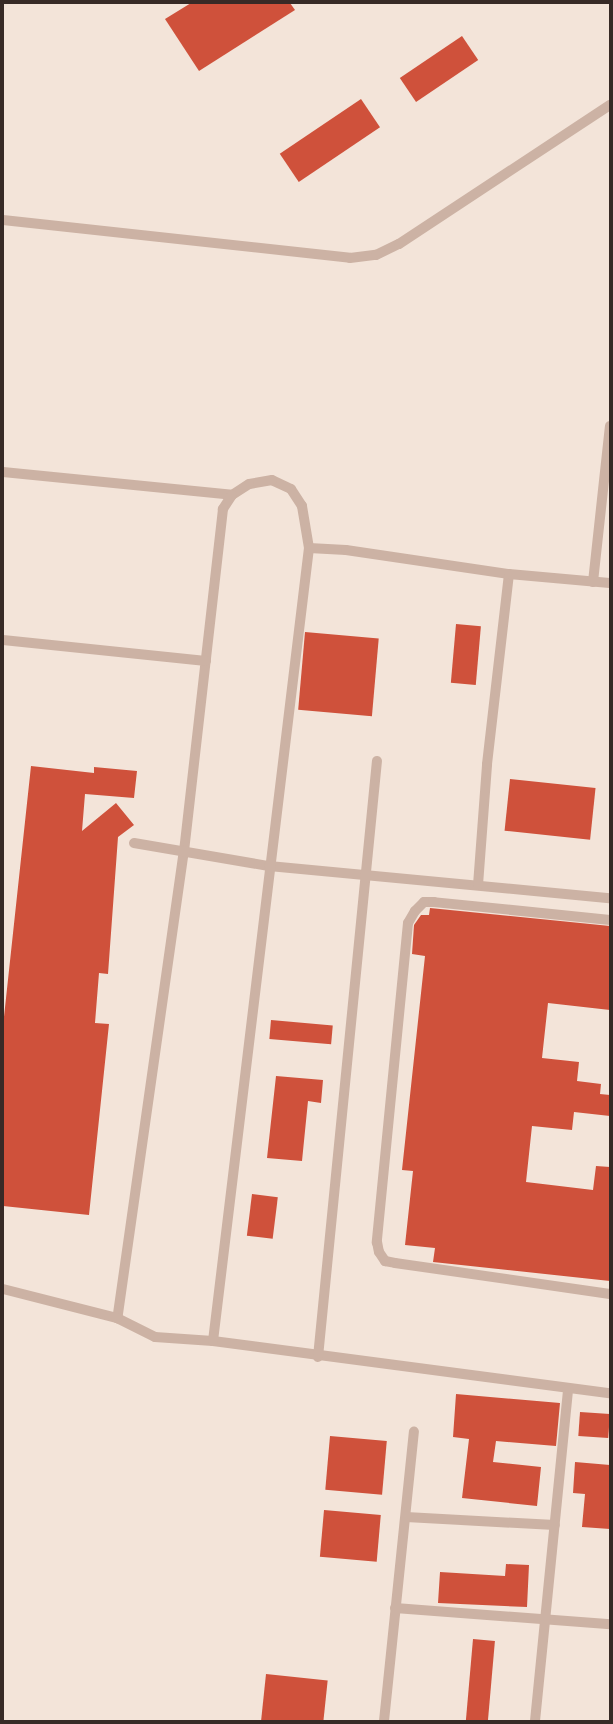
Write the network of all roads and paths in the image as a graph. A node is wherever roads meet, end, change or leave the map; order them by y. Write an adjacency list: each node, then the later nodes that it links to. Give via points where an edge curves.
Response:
1 (610, 104): 2 (lane, via 399,244 376,255 350,258)
2 (3, 220)
3 (610, 426): 8 (lane)
4 (3, 472): 5 (lane)
5 (232, 495): 6 (lane, via 249,484 272,480 291,489 302,506); 11 (lane, via 223,509)
6 (309, 548): 7 (lane, via 346,550); 15 (lane)
7 (509, 574): 8 (lane); 17 (lane, via 487,764)
8 (593, 582): 9 (lane)
9 (610, 583)
10 (3, 640): 11 (lane)
11 (206, 661): 14 (lane)
12 (377, 761): 16 (lane)
13 (134, 843): 14 (lane)
14 (184, 850): 15 (lane); 22 (lane)
15 (269, 866): 16 (lane); 23 (lane)
16 (365, 874): 17 (lane); 24 (lane)
17 (478, 885): 18 (lane)
18 (610, 898)
19 (610, 920): 21 (lane, via 434,902 424,902 415,911 408,923 377,1242 378,1252 385,1261)
20 (3, 1289): 22 (lane)
21 (610, 1294)
22 (117, 1318): 23 (lane, via 155,1337)
23 (213, 1341): 24 (lane)
24 (318, 1357): 25 (lane)
25 (568, 1389): 26 (lane); 29 (lane)
26 (610, 1393)
27 (414, 1432): 28 (lane)
28 (406, 1517): 29 (lane); 30 (lane)
29 (555, 1525): 31 (lane)
30 (395, 1608): 31 (lane); 33 (lane)
31 (546, 1619): 32 (lane); 34 (lane)
32 (610, 1624)
33 (384, 1721)
34 (536, 1721)

